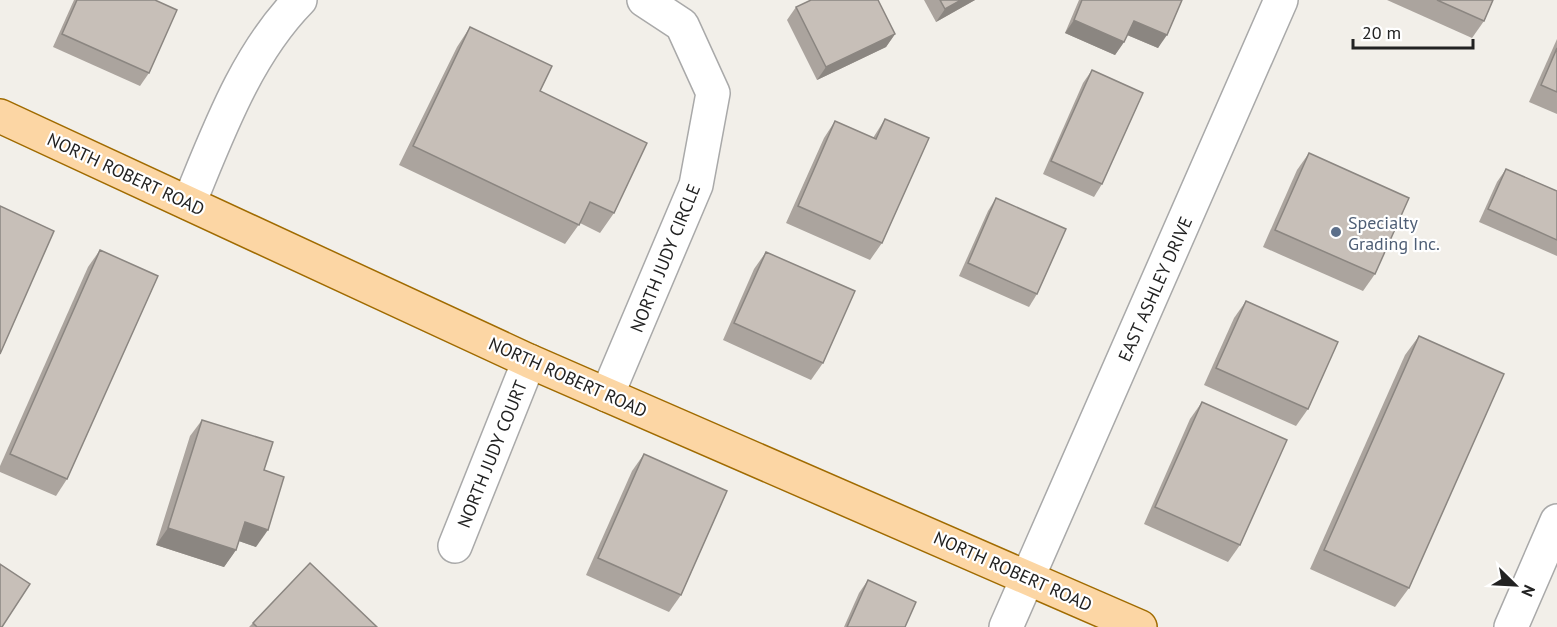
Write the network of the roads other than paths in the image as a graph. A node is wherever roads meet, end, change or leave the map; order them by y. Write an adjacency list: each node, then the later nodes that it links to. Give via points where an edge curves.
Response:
1 (300, 0): 5 (street, via 281,20 238,90)
2 (644, 0): 7 (street, NORTH JUDY CIRCLE, via 682,25 713,93 696,185)
3 (1281, 0): 10 (street, EAST ASHLEY DRIVE)
4 (0, 116): 5 (main road, NORTH ROBERT ROAD)
5 (189, 203): 6 (main road, NORTH ROBERT ROAD)
6 (529, 361): 7 (main road, NORTH ROBERT ROAD); 9 (street, NORTH JUDY COURT)
7 (607, 395): 10 (main road, NORTH ROBERT ROAD)
8 (1557, 520): 13 (street)
9 (455, 546)
10 (1028, 578): 11 (street, EAST ASHLEY DRIVE); 12 (main road, NORTH ROBERT ROAD)
11 (1006, 627)
12 (1140, 627)
13 (1511, 627)

